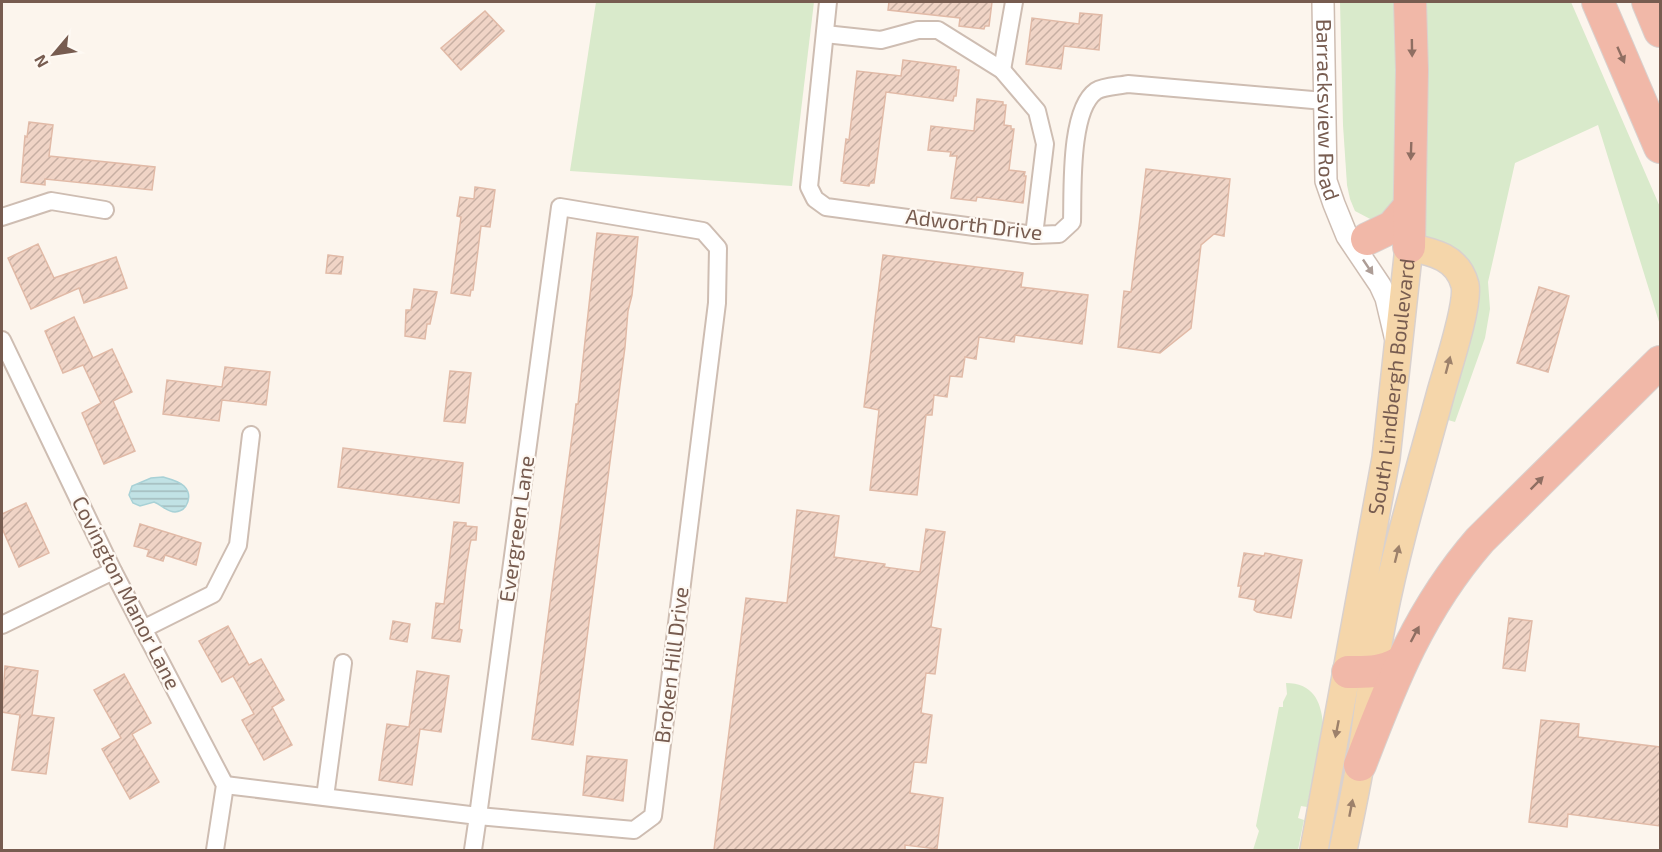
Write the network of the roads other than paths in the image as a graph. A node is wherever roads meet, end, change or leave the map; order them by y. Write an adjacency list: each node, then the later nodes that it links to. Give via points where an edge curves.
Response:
1 (828, 2): 8 (street, Adworth Drive)
2 (1014, 2): 9 (street)
3 (1323, 2): 10 (street, Barracksview Road)
4 (1410, 2): 13 (highway, one-way to 13)
5 (1598, 2): 11 (highway, one-way to 11)
6 (1648, 2): 7 (highway)
7 (1660, 31)
8 (825, 34): 9 (street, via 881,40 918,30 938,30); 17 (street, Adworth Drive, via 809,187 815,199 826,207)
9 (1002, 70): 17 (street, via 1037,111 1045,144)
10 (1324, 102): 15 (street, Barracksview Road, via 1326,181); 17 (street, Adworth Drive, via 1128,84 1098,90 1087,100 1077,126 1072,222 1059,234)
11 (1660, 147)
12 (560, 207): 32 (street, Evergreen Lane); 32 (street, Broken Hill Drive, via 703,231 718,248 717,303 653,816 634,830)
13 (1409, 207): 18 (highway, via 1392,227); 19 (highway)
14 (105, 210): 16 (street, via 51,201)
15 (1339, 216): 18 (street, Barracksview Road); 21 (street, Barracksview Road, one-way to 21, via 1347,236 1386,298)
16 (2, 217)
17 (1034, 235)
18 (1367, 239): 19 (street, Barracksview Road)
19 (1409, 247): 21 (main road, South Lindbergh Boulevard); 28 (main road, South Lindbergh Boulevard, one-way to 19, via 1395,563 1465,295 1465,286 1453,263 1440,254)
20 (2, 340): 24 (street, Covington Manor Lane)
21 (1397, 345): 28 (main road, South Lindbergh Boulevard)
22 (1660, 362): 28 (highway, one-way to 22, via 1480,540)
23 (250, 435): 26 (street, via 238,545 213,594)
24 (114, 571): 25 (street); 26 (street, Covington Manor Lane)
25 (2, 625)
26 (143, 628): 30 (street, Covington Manor Lane)
27 (343, 663): 31 (street)
28 (1374, 669): 29 (highway, via 1385,698); 35 (main road, South Lindbergh Boulevard, one-way to 35)
29 (1360, 765): 36 (main road, one-way to 29)
30 (225, 785): 31 (street, Broken Hill Drive); 33 (street)
31 (325, 797): 32 (street, Broken Hill Drive)
32 (478, 816): 34 (street, Evergreen Lane)
33 (215, 850)
34 (473, 850)
35 (1314, 850)
36 (1343, 850)

